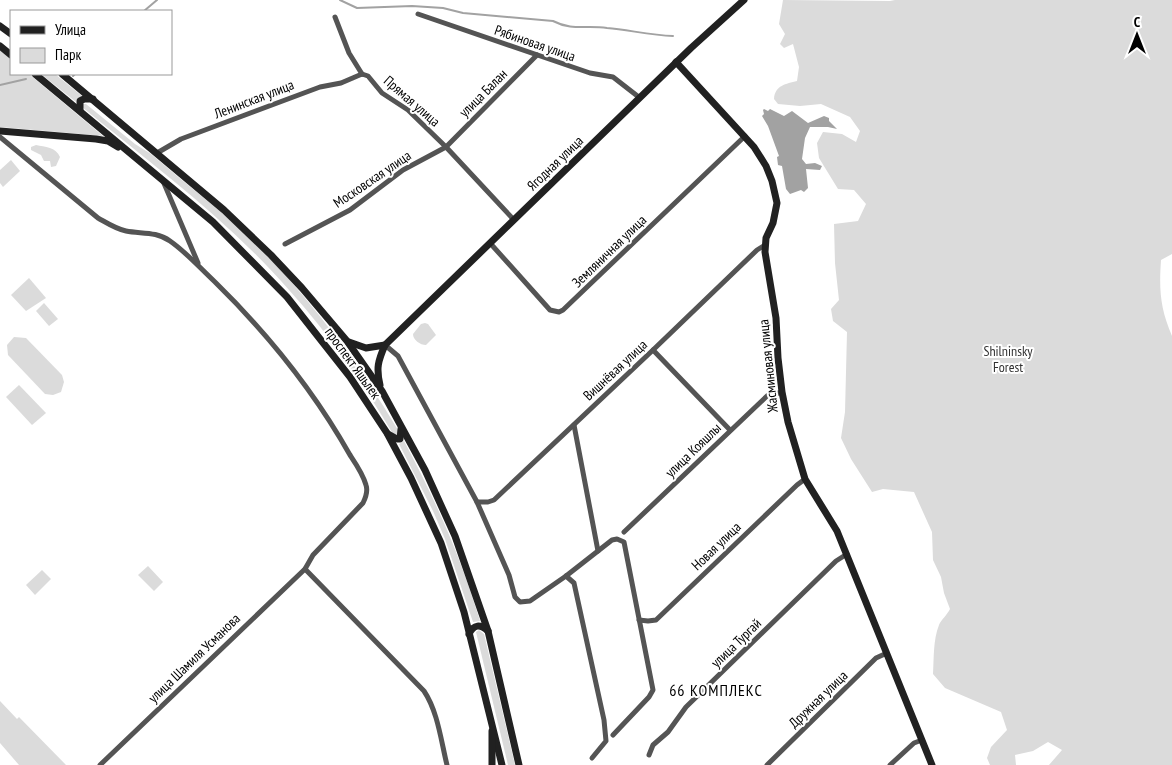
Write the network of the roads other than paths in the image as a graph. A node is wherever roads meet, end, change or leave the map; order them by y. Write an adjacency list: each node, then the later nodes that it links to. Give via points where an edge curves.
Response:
1 (744, 0): 7 (main road, Ягодная улица)
2 (418, 14): 6 (street, Рябиновая улица)
3 (335, 17): 8 (street, Прямая улица, via 349,53)
4 (0, 46): 5 (main road)
5 (10, 54)
6 (536, 55): 11 (street, Рябиновая улица, via 613,77); 17 (street, улица Балан)
7 (676, 62): 11 (main road, Ягодная улица); 15 (main road, Жасминовая улица)
8 (362, 74): 17 (street, Прямая улица, via 368,76 382,93 408,110); 19 (street, Ленинская улица, via 181,139)
9 (36, 75): 13 (main road, проспект Яшьлек)
10 (63, 75): 12 (main road, проспект Яшьлек)
11 (640, 98): 21 (main road, Ягодная улица)
12 (93, 99): 13 (main road, via 80,101); 19 (main road, проспект Яшьлек)
13 (80, 110): 18 (main road, проспект Яшьлек)
14 (0, 131): 18 (main road, via 108,141)
15 (745, 136): 22 (street, Земляничная улица, via 563,310 550,310); 24 (main road, Жасминовая улица, via 761,155 775,192 775,216)
16 (0, 137): 25 (street, via 98,218 116,228 164,238)
17 (446, 147): 21 (street, Прямая улица); 23 (street, Московская улица, via 403,170 350,210)
18 (130, 153): 20 (main road, проспект Яшьлек)
19 (157, 153): 26 (main road, проспект Яшьлек, via 271,255)
20 (162, 179): 25 (street); 34 (main road, проспект Яшьлек, via 213,222 287,297 350,377)
21 (514, 220): 22 (main road, Ягодная улица)
22 (490, 243): 27 (main road, Ягодная улица)
23 (285, 244)
24 (765, 245): 28 (street, Вишнёвая улица); 30 (main road, Жасминовая улица, via 776,318)
25 (199, 266): 40 (street, улица Шамиля Усманова, via 280,354 324,412 364,478 367,492 363,503 313,555)
26 (347, 341): 27 (main road, via 366,348); 29 (main road, проспект Яшьлек)
27 (385, 345): 29 (main road, via 377,374); 36 (street, via 398,356)
28 (653, 350): 31 (street, Вишнёвая улица); 33 (street)
29 (382, 391): 32 (main road, проспект Яшьлек)
30 (782, 392): 33 (street, улица Кояшлы, via 767,396); 35 (main road, Жасминовая улица)
31 (574, 425): 36 (street, Вишнёвая улица, via 494,500); 38 (street)
32 (402, 428): 34 (main road, via 400,439); 43 (main road, проспект Яшьлек, via 426,470 455,536)
33 (730, 430): 37 (street, улица Кояшлы)
34 (387, 434): 44 (main road, проспект Яшьлек, via 441,543)
35 (805, 479): 39 (main road, Жасминовая улица); 42 (street, Новая улица, via 656,620)
36 (477, 502): 41 (street, via 509,575 515,597 520,602 530,601)
37 (624, 532)
38 (598, 551): 41 (street); 42 (street, via 612,540 624,542)
39 (847, 554): 45 (main road, Жасминовая улица); 49 (street, улица Тургай, via 686,707 668,732 653,745)
40 (305, 569): 51 (street, улица Шамиля Усманова); 52 (street, via 429,698)
41 (566, 576): 50 (street, via 574,583 604,720 606,741)
42 (639, 620): 47 (street, via 653,690)
43 (488, 631): 44 (main road, via 476,626); 55 (main road, проспект Яшьлек)
44 (469, 634): 46 (main road, проспект Яшьлек)
45 (887, 652): 48 (main road, Жасминовая улица); 56 (street, Дружная улица, via 876,658)
46 (492, 718): 53 (main road); 54 (main road, проспект Яшьлек)
47 (613, 735)
48 (922, 740): 57 (street); 58 (main road, Жасминовая улица)
49 (649, 755)
50 (592, 758)
51 (100, 765)
52 (446, 765)
53 (492, 765)
54 (502, 765)
55 (519, 765)
56 (767, 765)
57 (890, 765)
58 (932, 765)

